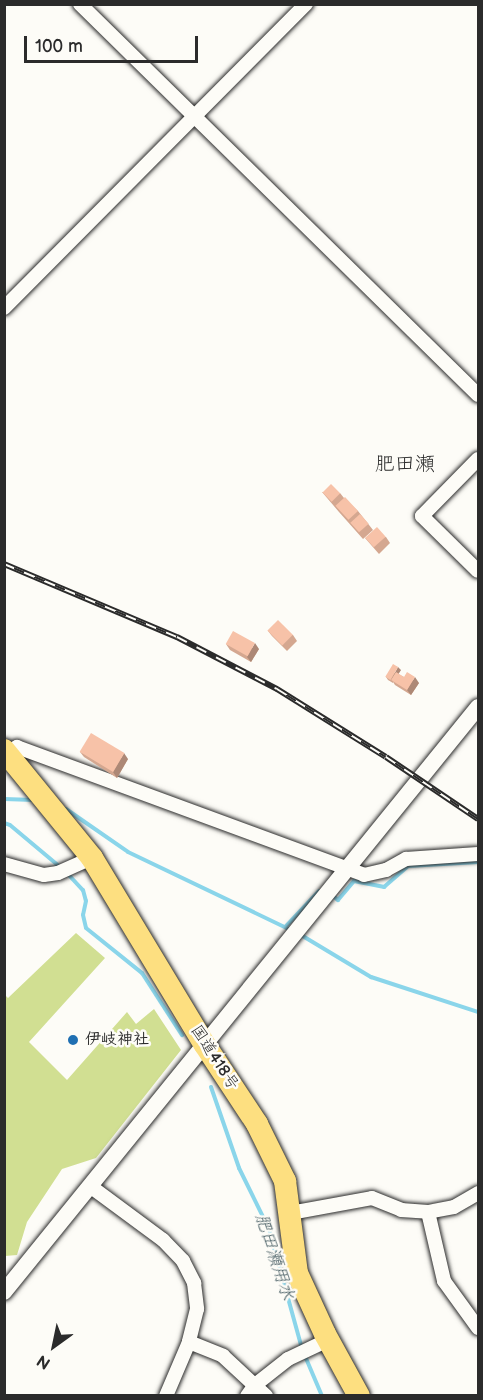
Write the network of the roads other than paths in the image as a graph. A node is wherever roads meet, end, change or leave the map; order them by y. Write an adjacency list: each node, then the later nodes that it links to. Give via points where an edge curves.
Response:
1 (80, 4): 3 (street)
2 (306, 4): 3 (street)
3 (195, 117): 4 (street); 5 (street)
4 (4, 308)
5 (478, 395)
6 (478, 459): 7 (street, via 422,516)
7 (478, 571)
8 (478, 707): 13 (street)
9 (6, 752): 11 (highway, 国道418号); 13 (street, via 17,747 141,795 303,850)
10 (478, 854): 13 (street, via 406,859 386,870 364,875)
11 (92, 858): 12 (street, via 44,875); 14 (highway, 国道418号)
12 (4, 864)
13 (348, 870): 14 (street)
14 (205, 1045): 15 (street); 18 (highway, 国道418号, via 256,1124 285,1182)
15 (90, 1186): 19 (street); 22 (street, via 163,1240 183,1261 194,1283 197,1309)
16 (478, 1193): 17 (street, via 454,1207)
17 (428, 1212): 18 (street, via 401,1210 372,1198); 20 (street, via 444,1281)
18 (290, 1213): 21 (highway, 国道418号, via 297,1273)
19 (4, 1292)
20 (478, 1328)
21 (328, 1340): 23 (street, via 288,1359); 26 (highway, 国道418号)
22 (189, 1342): 23 (street, via 223,1356); 24 (street)
23 (251, 1390): 25 (street)
24 (166, 1395)
25 (266, 1395)
26 (359, 1395)

